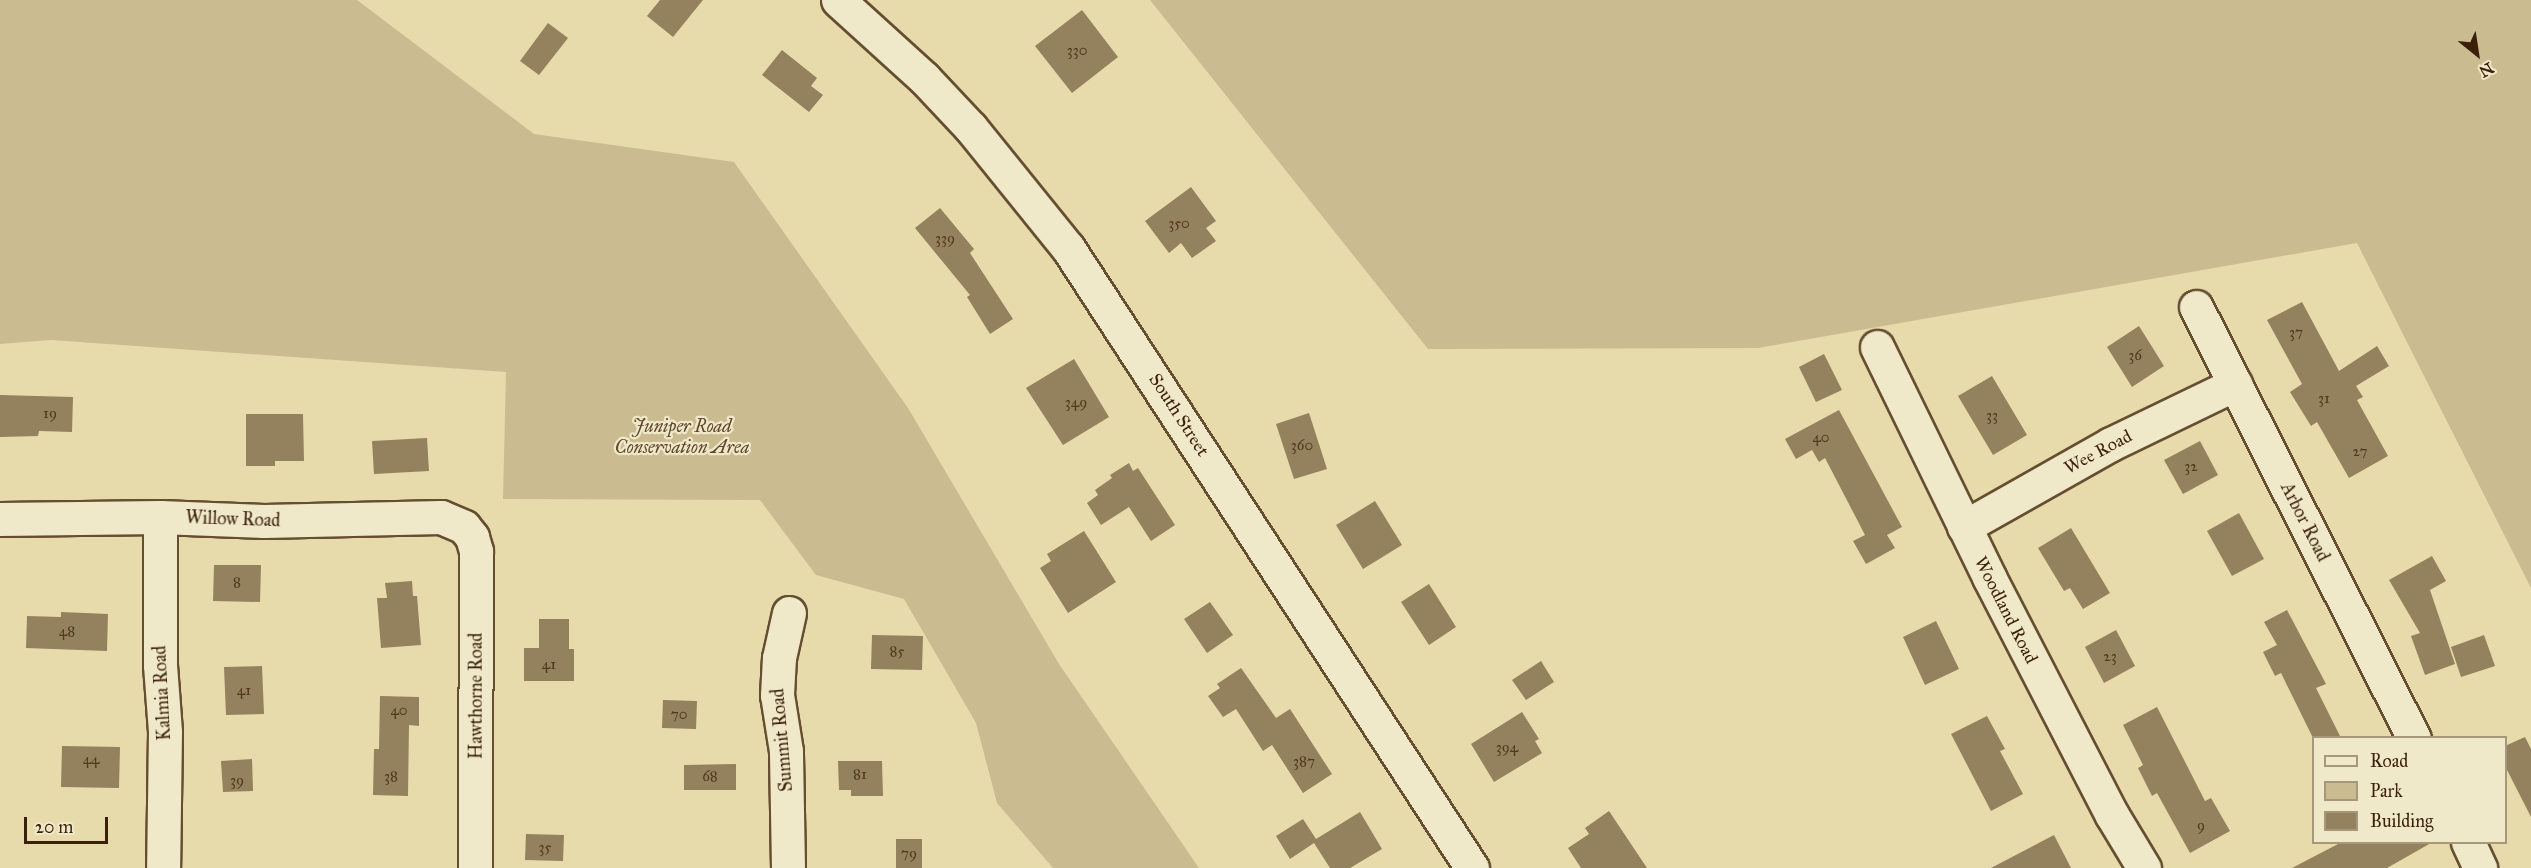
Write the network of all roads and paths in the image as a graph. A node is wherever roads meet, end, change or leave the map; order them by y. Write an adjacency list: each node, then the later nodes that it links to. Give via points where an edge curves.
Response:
1 (838, 0): 15 (street, South Street, via 916,70 971,128 1068,248)
2 (2196, 307): 4 (street, Arbor Road)
3 (1877, 347): 8 (street, Woodland Road)
4 (2235, 384): 8 (street, Wee Road, via 2111,444); 10 (street, Arbor Road)
5 (160, 517): 6 (street, Willow Road); 7 (street, Willow Road, via 274,521 441,517); 12 (street, Kalmia Road)
6 (0, 519)
7 (464, 526): 13 (street, Hawthorne Road, via 476,551)
8 (1964, 527): 16 (street, Woodland Road)
9 (789, 613): 14 (street, Summit Road, via 777,686 786,760)
10 (2413, 736)
11 (2469, 844): 17 (street)
12 (164, 868)
13 (476, 868)
14 (788, 868)
15 (1472, 868)
16 (2144, 868)
17 (2481, 868)

